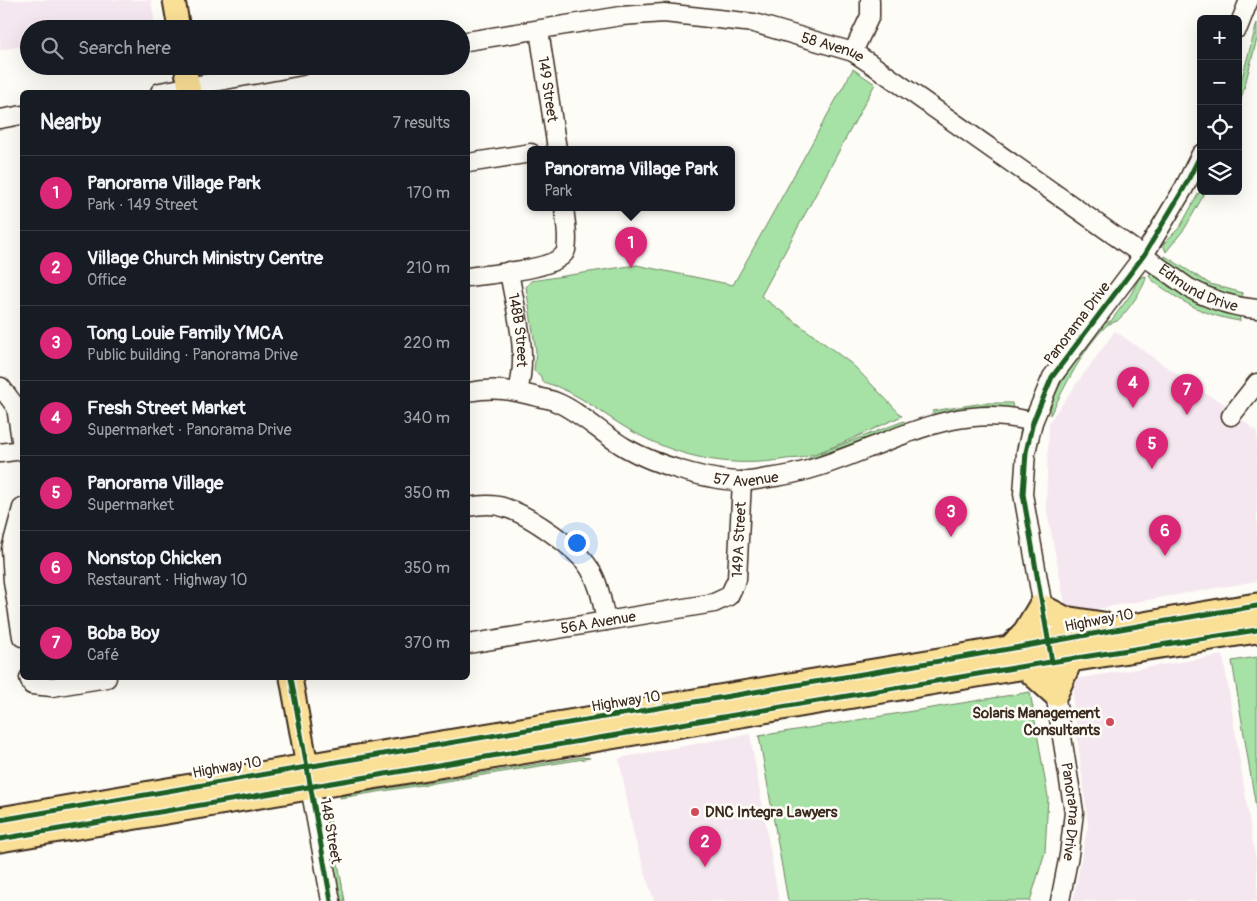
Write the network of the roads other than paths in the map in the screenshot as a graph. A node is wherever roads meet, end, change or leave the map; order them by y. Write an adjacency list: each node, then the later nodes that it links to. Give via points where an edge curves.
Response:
1 (174, 0): 5 (main road)
2 (870, 0): 8 (street, via 870,16)
3 (1249, 0): 4 (street)
4 (1242, 18)
5 (177, 20)
6 (539, 30): 7 (street, 58 Avenue); 8 (street, 58 Avenue, via 621,16 664,13 754,24); 14 (street, 149 Street)
7 (470, 41)
8 (853, 52): 19 (street, 58 Avenue)
9 (186, 75): 11 (main road)
10 (259, 75): 11 (street)
11 (189, 90)
12 (20, 115): 13 (street)
13 (0, 119)
14 (557, 146)
15 (527, 154): 17 (street)
16 (1197, 162): 19 (street, Panorama Drive)
17 (470, 163)
18 (564, 211): 20 (street, via 566,249 563,256 544,265)
19 (1144, 255): 22 (street, Edmund Drive, via 1209,299); 28 (street, Panorama Drive, via 1052,377)
20 (509, 271): 21 (street); 25 (street, 148B Street, via 523,350)
21 (470, 277)
22 (1257, 309)
23 (1257, 383): 27 (street)
24 (1, 387): 29 (street, via 16,407)
25 (518, 391): 26 (street, 57 Avenue, via 492,388); 32 (street, 57 Avenue, via 557,402 627,449 663,465)
26 (470, 392)
27 (1231, 416)
28 (1033, 422): 32 (street, 57 Avenue, via 1002,415 947,419 912,430 827,466 788,476); 38 (street, Panorama Drive, via 1026,452 1023,494)
29 (20, 434)
30 (20, 449): 31 (street)
31 (0, 454)
32 (742, 481): 36 (street, 149A Street, via 737,579)
33 (470, 507): 40 (street, via 506,508 577,552 599,586)
34 (20, 515): 35 (street, via 11,549)
35 (18, 581): 39 (street)
36 (729, 596): 40 (street, 56A Avenue, via 714,603)
37 (1257, 606): 41 (highway, Highway 10)
38 (1041, 607): 41 (highway, via 1064,619); 44 (street, Panorama Drive); 45 (highway, via 1026,632)
39 (20, 609)
40 (606, 621): 43 (street, 56A Avenue)
41 (1120, 628): 44 (highway, Highway 10)
42 (1257, 630): 44 (highway, Highway 10)
43 (470, 644)
44 (1057, 655): 45 (highway, Highway 10); 49 (highway)
45 (1018, 657): 49 (highway); 50 (highway, Highway 10)
46 (95, 680): 48 (street, via 52,687)
47 (291, 680): 50 (main road, 148 Street)
48 (31, 681)
49 (1055, 693): 54 (street, Panorama Drive, via 1074,812)
50 (309, 776): 51 (highway, Highway 10); 52 (highway, Highway 10); 53 (street, 148 Street)
51 (0, 820)
52 (0, 839)
53 (331, 901)
54 (1060, 901)

